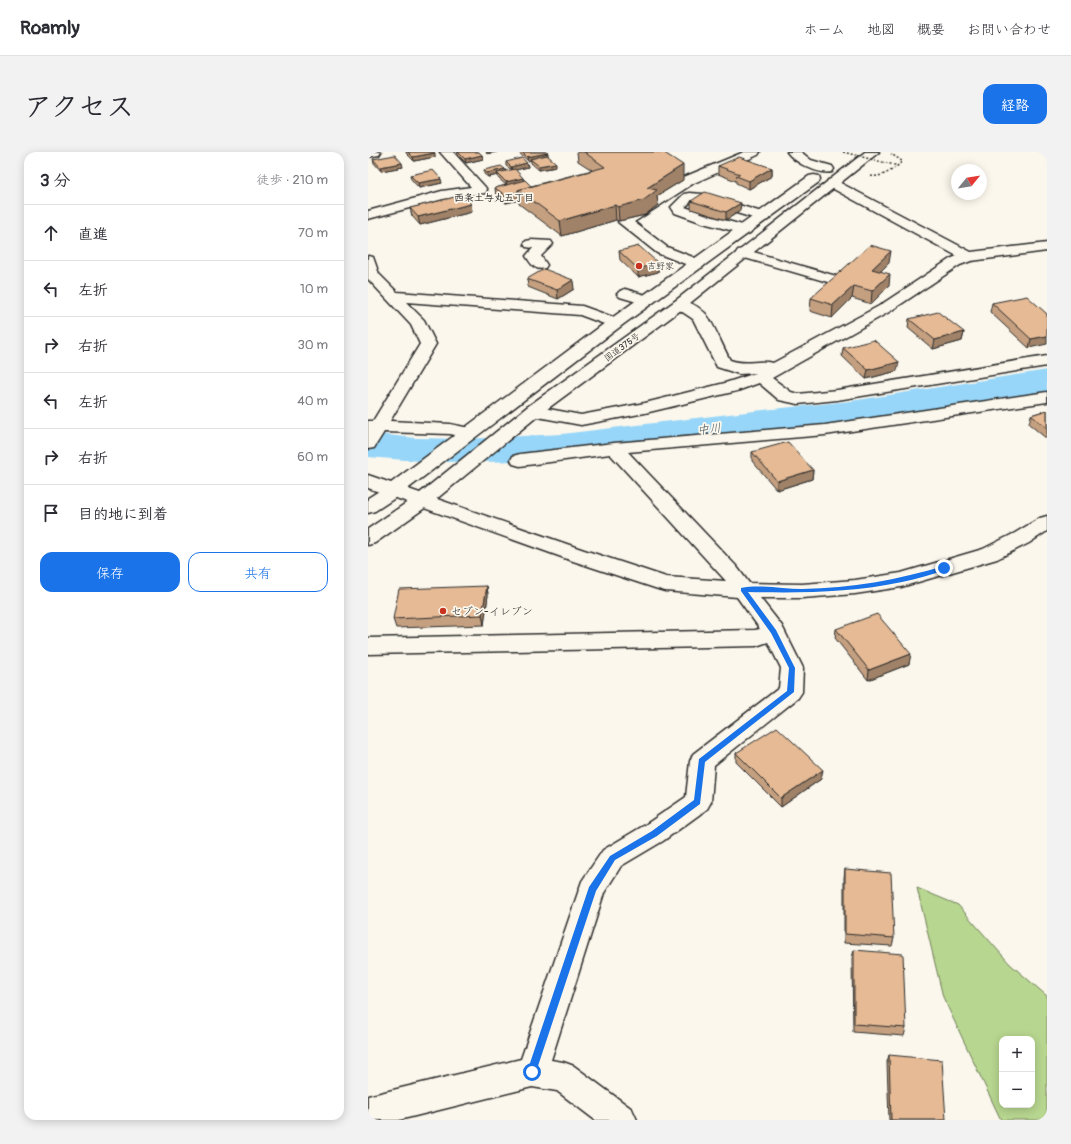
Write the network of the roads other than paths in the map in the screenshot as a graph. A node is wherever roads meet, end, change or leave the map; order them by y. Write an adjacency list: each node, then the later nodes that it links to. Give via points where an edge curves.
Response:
1 (375, 152): 7 (main road)
2 (446, 152): 9 (main road, via 480,190 442,195)
3 (754, 152): 17 (main road, via 689,180 625,222 662,250)
4 (793, 152): 8 (main road)
5 (850, 152): 8 (main road, 国道375号)
6 (874, 152): 8 (main road, 国道375号)
7 (368, 154)
8 (830, 176): 10 (main road, 国道375号); 14 (main road, 国道375号); 15 (main road)
9 (368, 215)
10 (763, 217): 11 (main road, 国道375号); 11 (main road, via 698,197 689,197 678,207 708,220)
11 (745, 230): 17 (main road, 国道375号)
12 (531, 244): 18 (main road, via 546,244 533,256)
13 (1047, 247): 15 (main road)
14 (743, 253): 19 (main road); 23 (main road, 国道375号)
15 (969, 257): 26 (main road, via 955,262 884,309)
16 (368, 260): 21 (main road, via 372,275)
17 (698, 264): 22 (main road, 国道375号)
18 (540, 265)
19 (838, 281)
20 (625, 294): 22 (main road)
21 (392, 296): 24 (main road, via 582,311); 30 (main road, via 418,323 428,344)
22 (647, 300): 24 (main road, 国道375号)
23 (680, 304): 26 (main road, via 699,316 723,363 739,369 763,366); 29 (main road, 国道375号)
24 (615, 323): 31 (main road, 国道375号)
25 (1047, 361): 27 (main road, via 798,399 785,396)
26 (779, 368): 27 (main road)
27 (761, 377): 29 (main road, via 652,406 581,420)
28 (1047, 397): 32 (main road, via 825,430)
29 (527, 415): 36 (main road, 国道375号)
30 (373, 433): 31 (main road, via 450,429)
31 (468, 433): 35 (main road, 国道375号)
32 (614, 448): 33 (main road); 40 (main road, via 730,572)
33 (520, 460)
34 (368, 481): 35 (main road)
35 (394, 490): 36 (main road); 37 (main road, 国道375号)
36 (422, 501): 39 (main road, 国道375号); 40 (main road, via 665,584)
37 (368, 507)
38 (1047, 522): 40 (main road, via 990,554 902,580 802,591)
39 (368, 538)
40 (743, 590): 41 (main road)
41 (774, 632): 42 (main road, via 756,638); 43 (main road, via 792,668 790,692 702,761 698,802 654,834 612,858 592,889)
42 (368, 646)
43 (532, 1072): 44 (main road); 45 (main road, via 563,1077)
44 (368, 1112)
45 (621, 1120)

